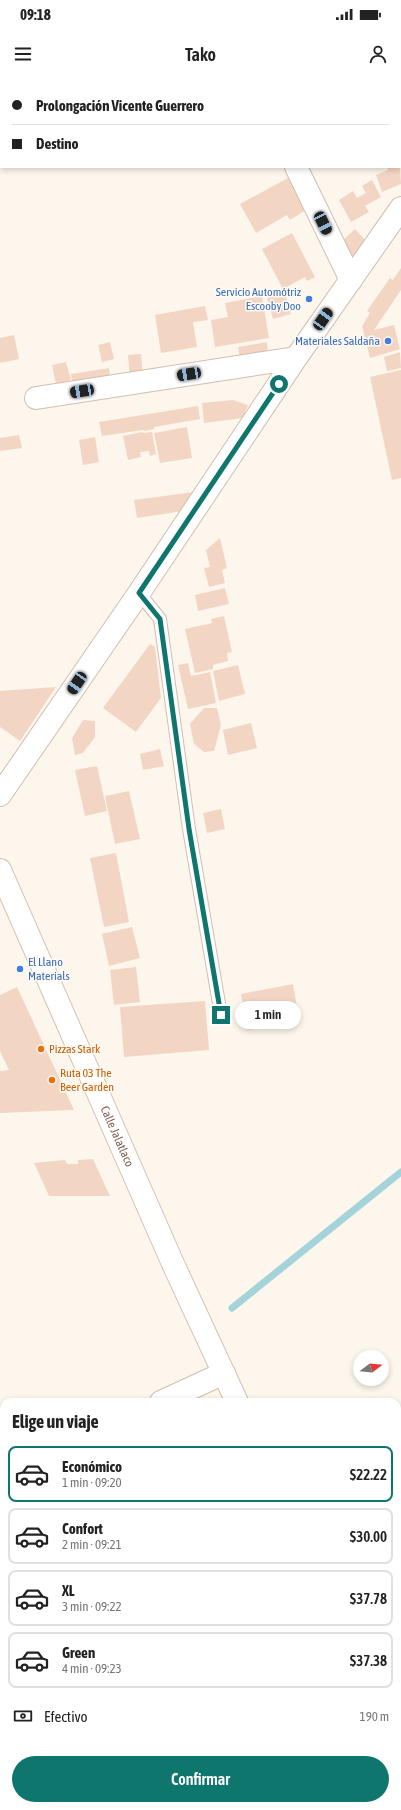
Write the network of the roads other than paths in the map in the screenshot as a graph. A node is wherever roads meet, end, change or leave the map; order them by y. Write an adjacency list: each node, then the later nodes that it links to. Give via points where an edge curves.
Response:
1 (296, 168): 3 (street)
2 (397, 222): 3 (street)
3 (351, 280): 4 (street)
4 (296, 358): 5 (street); 6 (street)
5 (36, 398)
6 (139, 593): 7 (street); 9 (lane, via 160,619 189,829)
7 (0, 795)
8 (0, 870): 10 (street, Calle Jalatlaco, via 174,1266)
9 (221, 1015)
10 (224, 1373): 11 (street); 12 (street, Calle Jalatlaco)
11 (170, 1398)
12 (235, 1398)

